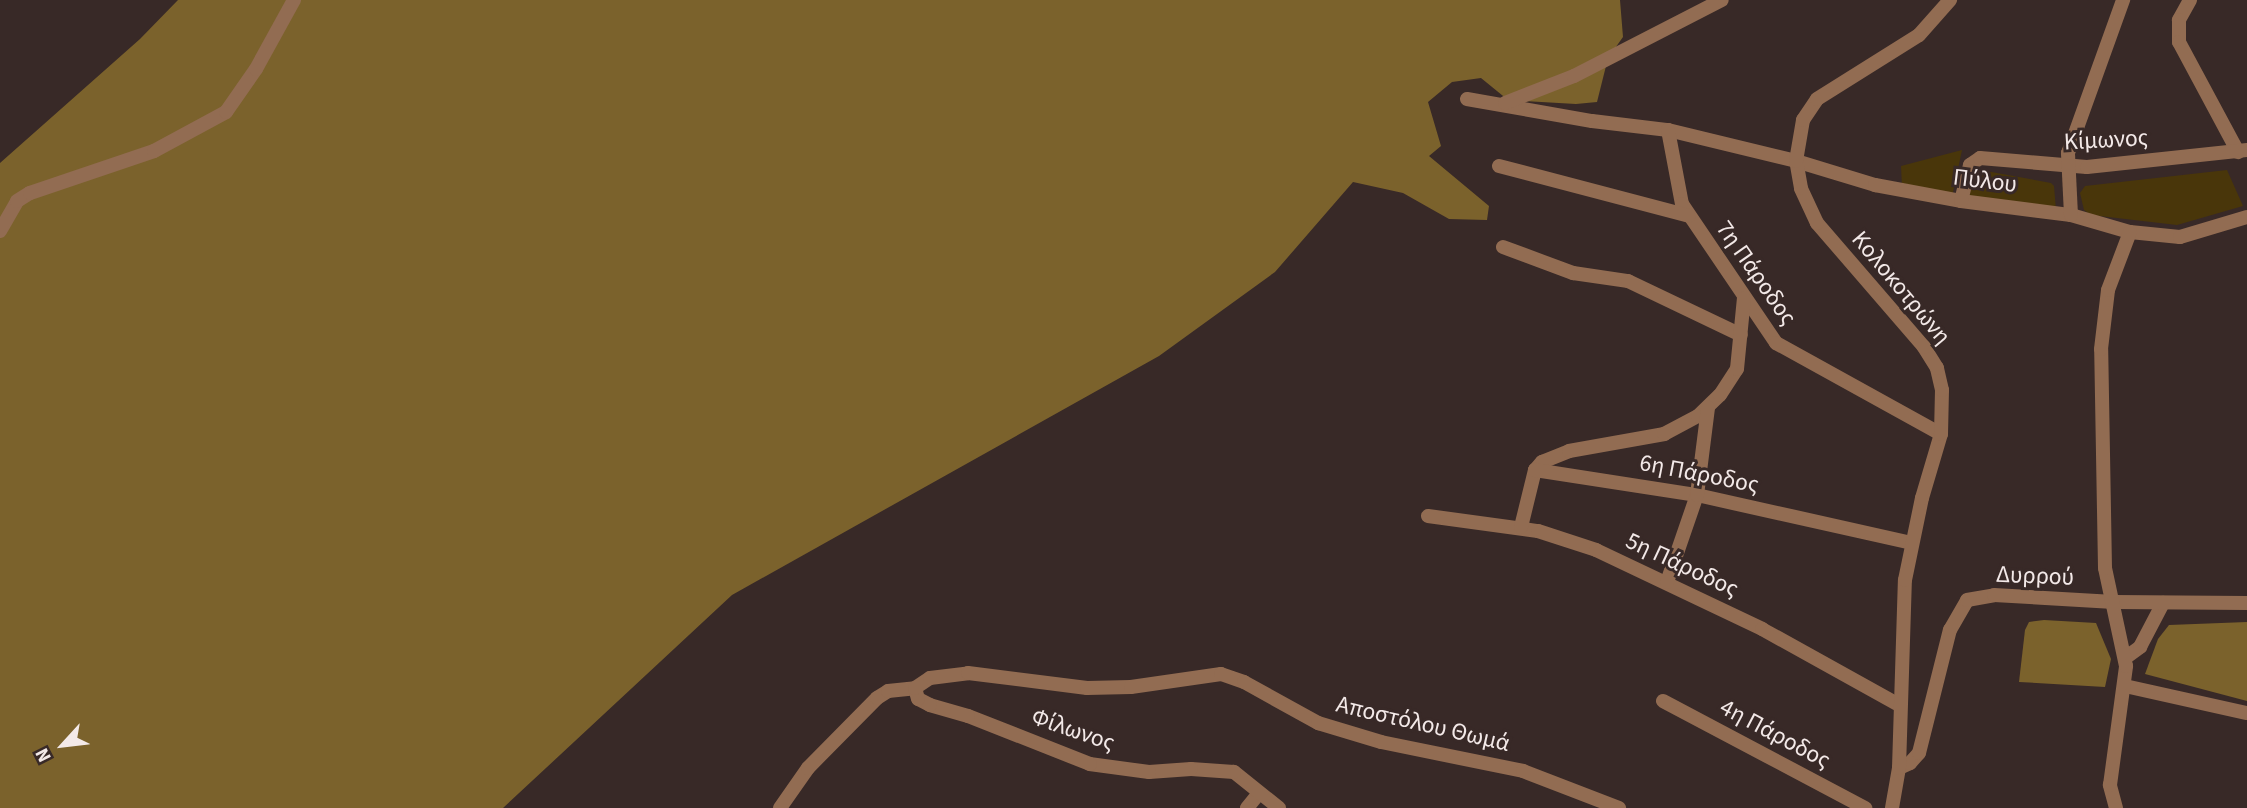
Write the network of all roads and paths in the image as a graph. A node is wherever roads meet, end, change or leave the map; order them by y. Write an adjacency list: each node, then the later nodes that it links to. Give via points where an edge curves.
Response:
1 (294, 0): 17 (street, via 226,112 154,151 30,193 17,201)
2 (1722, 0): 7 (street, via 1574,76)
3 (1950, 0): 10 (street, Κολοκοτρώνη, via 1919,35 1817,99 1802,120)
4 (2123, 0): 12 (street, via 2074,134)
5 (2190, 0): 9 (street, via 2179,20 2179,42)
6 (1467, 99): 7 (street, Πύλου)
7 (1504, 104): 8 (street, Πύλου)
8 (1668, 131): 10 (street, Πύλου); 15 (street, 7η Πάροδος, via 1677,190)
9 (2243, 151): 12 (street, Κίμωνος)
10 (1796, 161): 13 (street, Πύλου, via 1875,185); 23 (street, Κολοκοτρώνη, via 1805,199 1823,232 1935,364 1942,390)
11 (1499, 166): 15 (street)
12 (2067, 166): 13 (street, Κίμωνος, via 1986,157 1974,160); 14 (street)
13 (1961, 201): 14 (street, Πύλου)
14 (2071, 215): 18 (street, Πύλου)
15 (1689, 216): 20 (street, 7η Πάροδος)
16 (2247, 217): 18 (street, Πύλου, via 2180,237)
17 (0, 230)
18 (2130, 232): 30 (street, via 2111,280 2101,349 2105,568)
19 (1503, 247): 21 (street, via 1573,273 1628,281)
20 (1744, 298): 21 (street); 23 (street, 7η Πάροδος, via 1776,344)
21 (1741, 335): 22 (street, via 1737,369)
22 (1708, 408): 24 (street, via 1664,434 1569,451 1542,462); 25 (street)
23 (1941, 434): 28 (street, Κολοκοτρώνη)
24 (1535, 470): 25 (street, 6η Πάροδος); 27 (street)
25 (1697, 495): 28 (street, 6η Πάροδος); 29 (street)
26 (1428, 516): 27 (street, 5η Πάροδος)
27 (1521, 527): 29 (street, 5η Πάροδος, via 1567,539)
28 (1912, 543): 37 (street, Κολοκοτρώνη, via 1905,580)
29 (1667, 582): 37 (street, 5η Πάροδος)
30 (2114, 602): 31 (street, Δυρρού); 33 (street); 39 (street, Δυρρού, via 1994,595 1967,600 1950,630 1919,753)
31 (2163, 603): 32 (street, Δυρρού); 33 (street, via 2140,647)
32 (2247, 603)
33 (2125, 658): 34 (street)
34 (2125, 686): 38 (street); 47 (street, via 2110,785)
35 (915, 688): 40 (street, Φίλωνος, via 918,699 930,705 1090,764 1149,772 1227,771 1244,778); 41 (street, via 888,691 877,698 808,768); 44 (street, Αποστόλου Θωμά, via 930,678 980,674 1087,688 1221,674 1318,723 1381,742 1523,771)
36 (1663, 701): 45 (street, 4η Πάροδος)
37 (1899, 705): 39 (street, Κολοκοτρώνη)
38 (2247, 713)
39 (1899, 768): 46 (street, Κολοκοτρώνη)
40 (1259, 793): 42 (street); 43 (street, Φίλωνος)
41 (780, 808)
42 (1247, 808)
43 (1279, 808)
44 (1619, 808)
45 (1865, 808)
46 (1892, 808)
47 (2116, 808)

